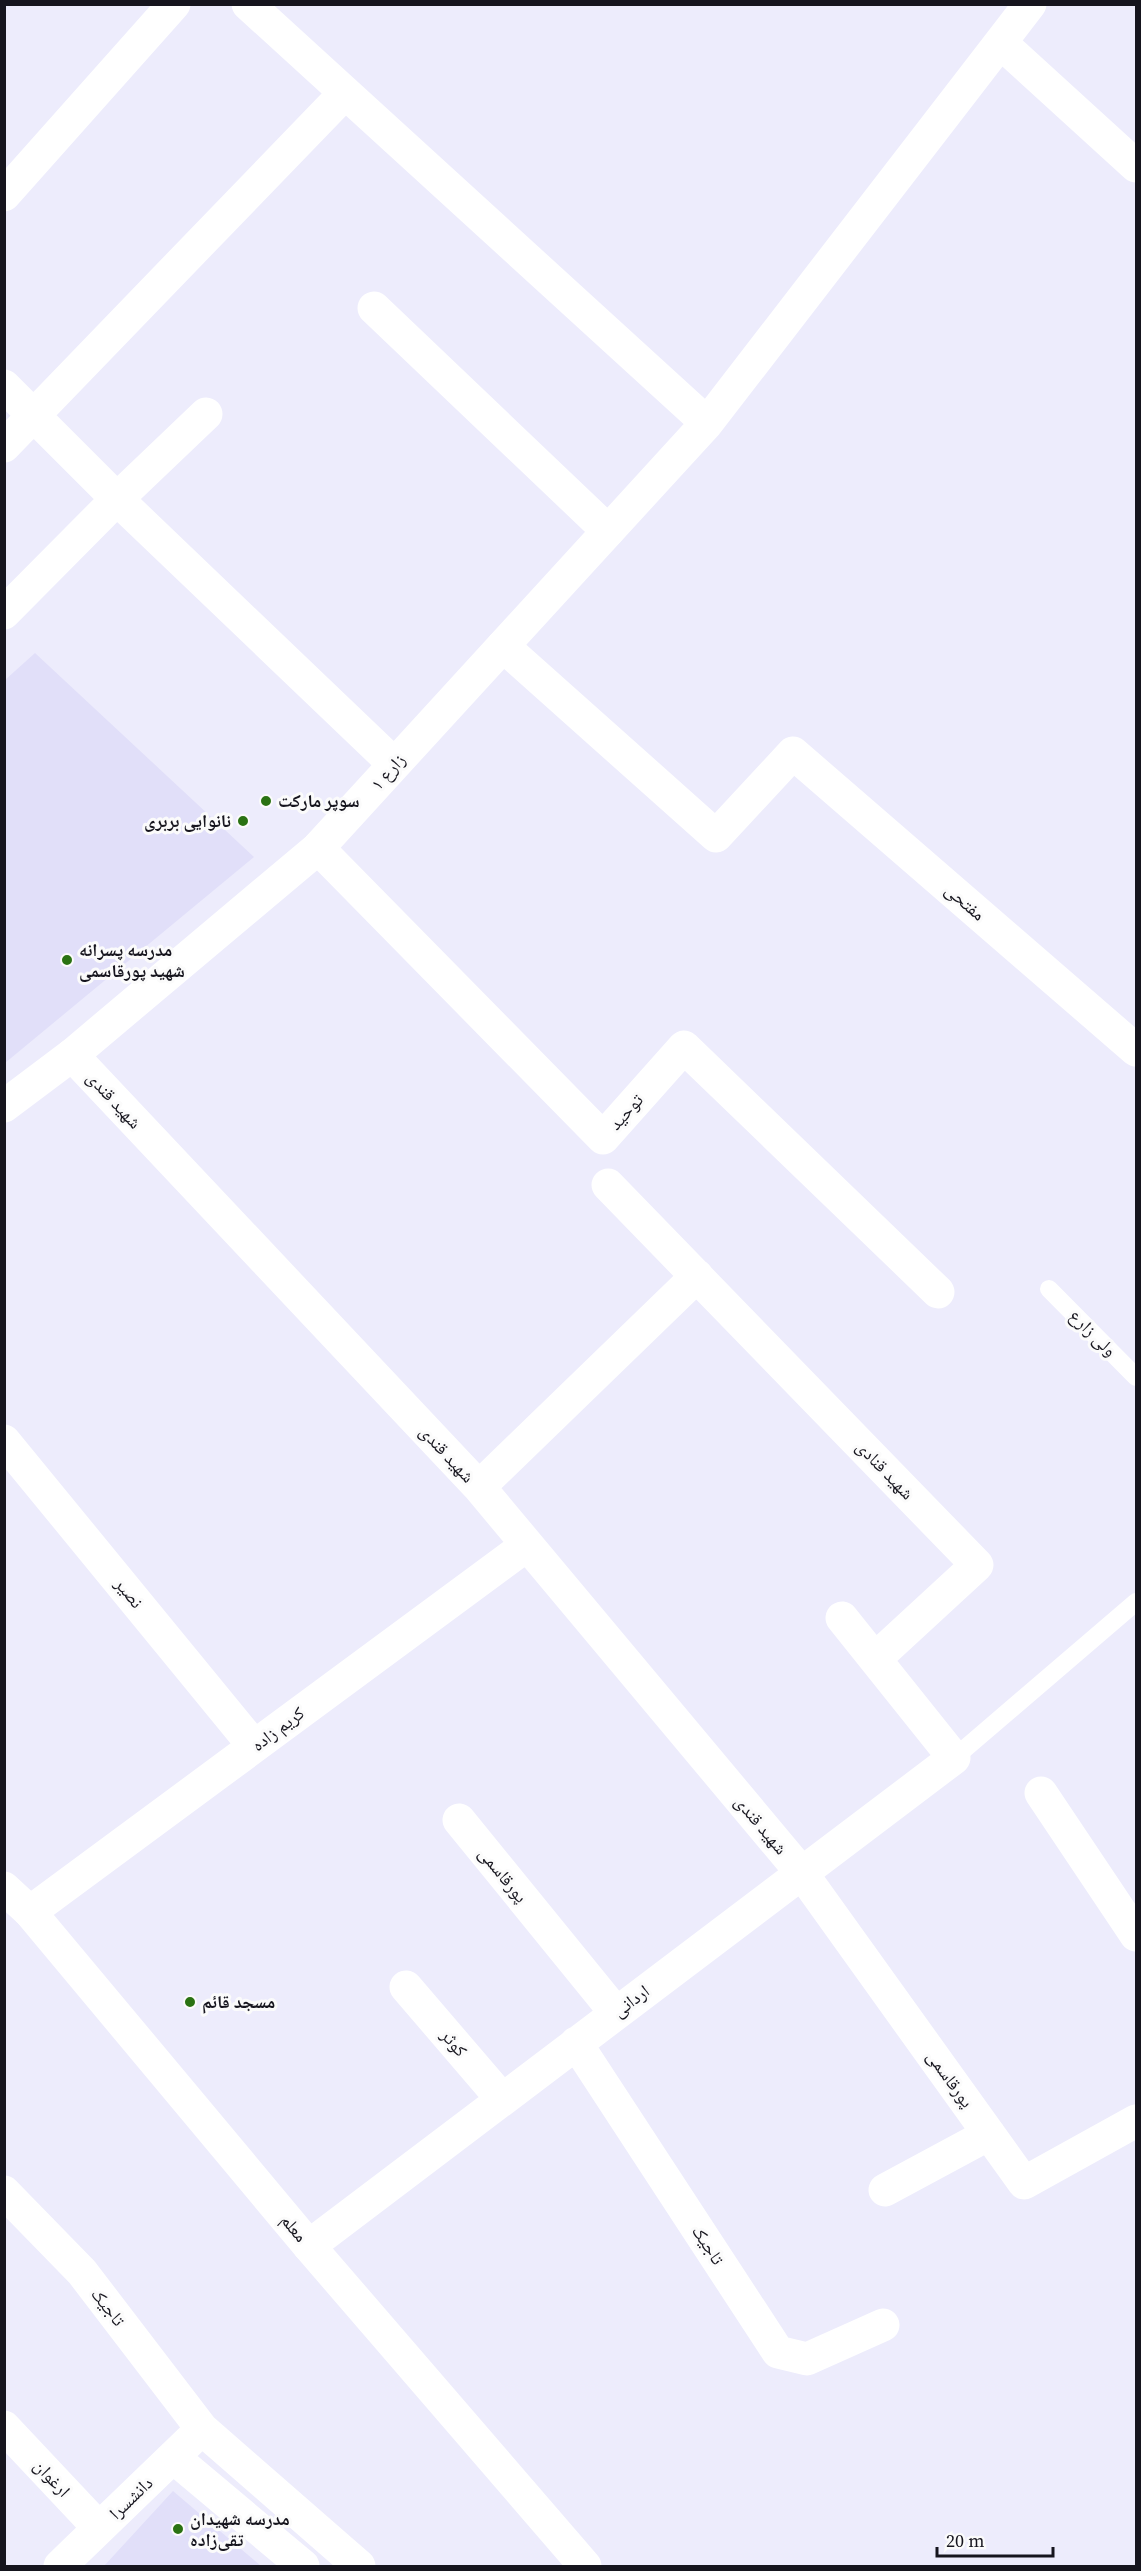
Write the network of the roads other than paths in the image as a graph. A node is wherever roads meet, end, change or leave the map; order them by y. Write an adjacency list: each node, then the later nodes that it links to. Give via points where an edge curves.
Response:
1 (174, 4): 7 (street)
2 (248, 4): 5 (street)
3 (1030, 4): 4 (street, زارع ۱)
4 (1001, 43): 6 (street); 12 (street, زارع ۱)
5 (345, 93): 11 (street); 12 (street)
6 (1137, 166)
7 (4, 195)
8 (374, 308): 15 (street)
9 (4, 386): 11 (street)
10 (206, 414): 14 (street)
11 (34, 415): 13 (street); 14 (street)
12 (707, 423): 15 (street, زارع ۱)
13 (4, 446)
14 (117, 499): 16 (street); 18 (street)
15 (608, 531): 17 (street, زارع ۱)
16 (4, 613)
17 (502, 646): 18 (street, زارع ۱); 20 (street, مفتحی, via 716,836 793,753)
18 (394, 764): 19 (street, زارع ۱)
19 (318, 848): 21 (street, زارع ۱); 26 (street, توحید, via 603,1138 684,1047)
20 (1137, 1050)
21 (72, 1054): 22 (street, زارع ۱); 29 (street, شهید قندی)
22 (4, 1106)
23 (608, 1185): 24 (street, شهید قنادی)
24 (697, 1276): 29 (street); 33 (street, شهید قنادی, via 977,1564)
25 (1049, 1289): 27 (lane, ولی زارع)
26 (938, 1292)
27 (1137, 1377)
28 (4, 1441): 34 (street, نصیر)
29 (479, 1487): 30 (street, شهید قندی)
30 (527, 1545): 34 (street, کریم زاده); 38 (street, شهید قندی)
31 (1137, 1602): 35 (lane)
32 (842, 1618): 33 (street)
33 (875, 1659): 35 (street)
34 (254, 1746): 40 (street, کریم زاده)
35 (954, 1758): 38 (street, اردانی)
36 (1041, 1793): 41 (street)
37 (459, 1820): 43 (street, پورقاسمی)
38 (801, 1872): 43 (street, اردانی); 47 (street, پورقاسمی)
39 (4, 1888): 40 (street, معلم)
40 (30, 1912): 50 (street, معلم)
41 (1137, 1935)
42 (406, 1987): 45 (street, کوثر)
43 (616, 2013): 44 (street, اردانی)
44 (576, 2043): 45 (street, اردانی); 51 (street, تاجیک, via 778,2352 807,2359)
45 (502, 2099): 50 (street, اردانی)
46 (1137, 2121): 47 (street, پورقاسمی, via 1024,2183)
47 (989, 2134): 48 (street)
48 (885, 2190)
49 (4, 2192): 53 (street, تاجیک, via 81,2272)
50 (309, 2246): 59 (street, معلم)
51 (883, 2325)
52 (4, 2427): 55 (street, ارغوان)
53 (202, 2429): 54 (street, دانشسرا); 58 (street, تاجیک)
54 (173, 2457): 55 (street, دانشسرا); 57 (street)
55 (99, 2528): 56 (street, دانشسرا)
56 (60, 2566)
57 (303, 2566)
58 (359, 2566)
59 (585, 2566)

